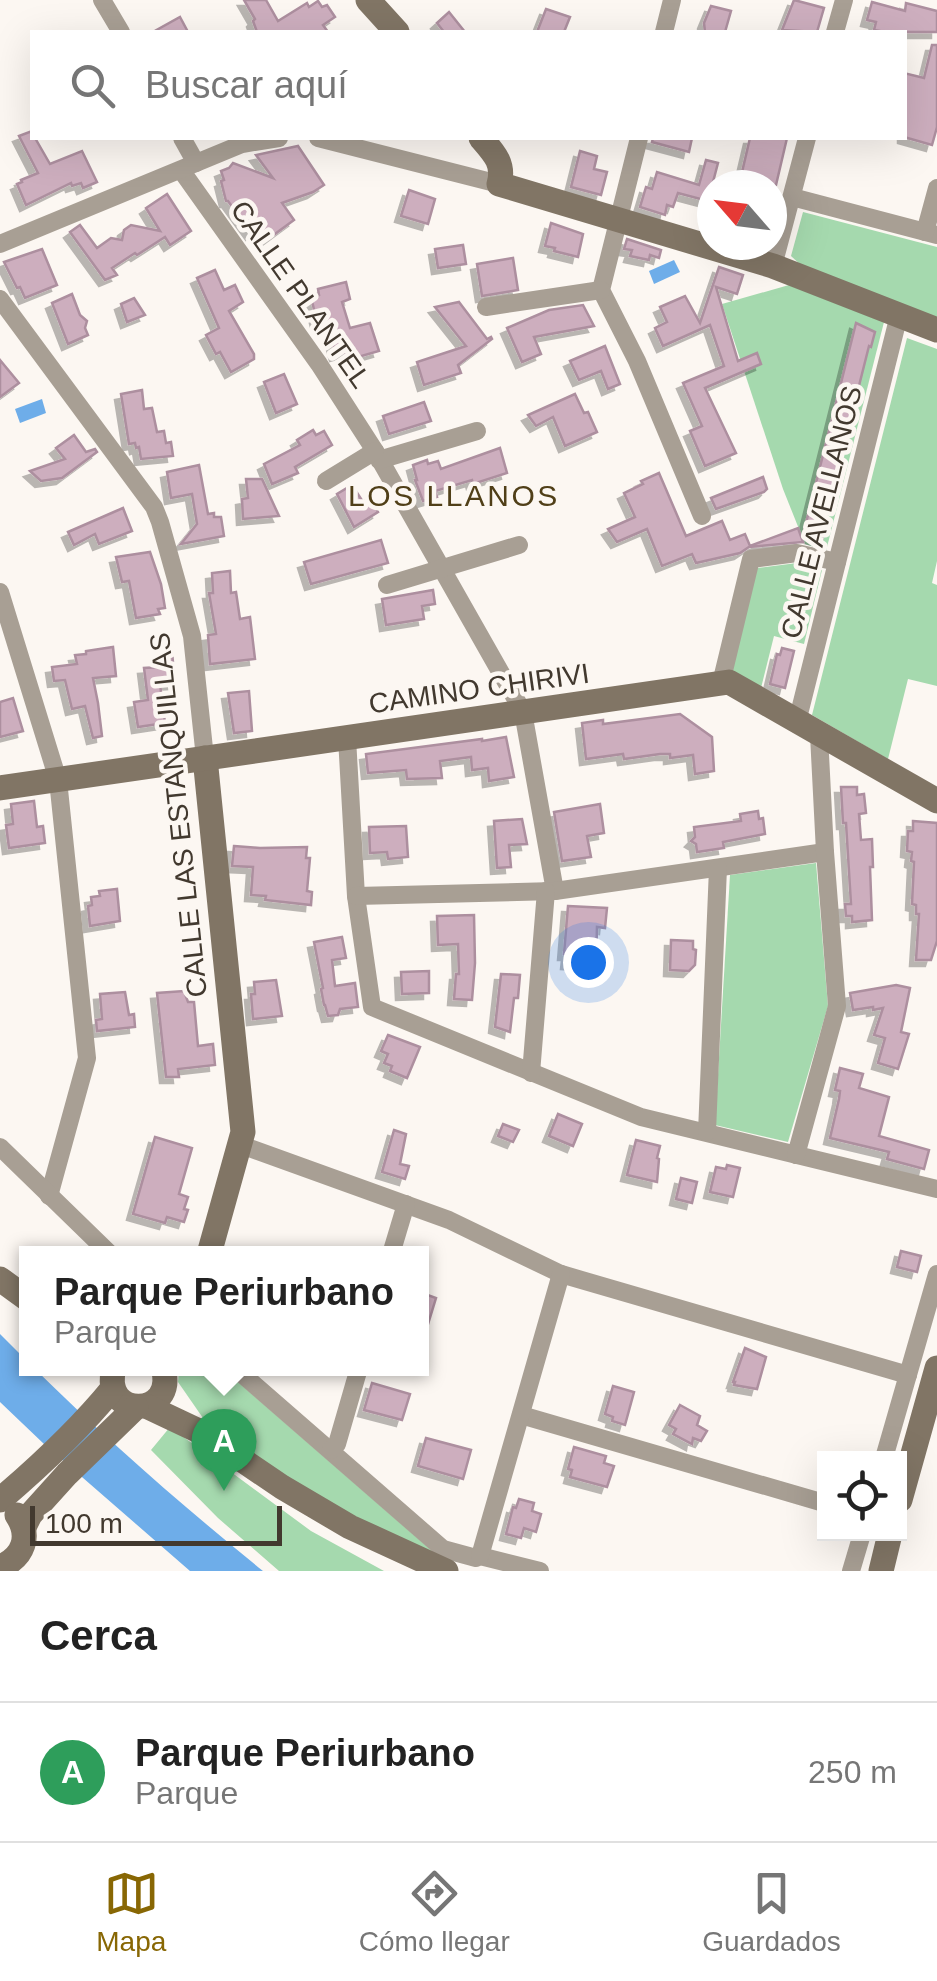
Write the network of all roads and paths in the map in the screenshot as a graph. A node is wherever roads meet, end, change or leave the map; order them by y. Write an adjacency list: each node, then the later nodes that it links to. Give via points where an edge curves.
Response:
1 (102, 0): 5 (street)
2 (368, 0): 6 (street)
3 (672, 0): 7 (street)
4 (844, 0): 8 (street)
5 (120, 30)
6 (395, 30)
7 (664, 30)
8 (836, 30)
9 (182, 140): 15 (street, CALLE PLANTEL)
10 (267, 140): 15 (street)
11 (326, 140): 16 (street)
12 (483, 140): 16 (street, via 499,160)
13 (639, 140): 19 (street)
14 (807, 140): 18 (street)
15 (189, 166): 21 (street); 29 (street, CALLE PLANTEL)
16 (499, 184): 19 (street)
17 (937, 188): 20 (street)
18 (792, 197): 20 (street); 22 (street)
19 (619, 220): 22 (street); 23 (street)
20 (931, 233)
21 (0, 244)
22 (773, 266): 26 (street)
23 (601, 290): 25 (street); 31 (street)
24 (0, 299): 41 (street, CALLE LAS ESTANQUILLAS, via 154,508 192,636)
25 (486, 307)
26 (899, 315): 27 (street); 33 (street, CALLE AVELLANOS)
27 (937, 330)
28 (476, 431): 29 (street)
29 (377, 455): 30 (street); 34 (street, CALLE PLANTEL)
30 (326, 482)
31 (702, 516)
32 (518, 545): 34 (street)
33 (837, 562): 37 (street, via 798,553 751,559); 39 (street, CALLE AVELLANOS)
34 (442, 570): 35 (street); 38 (street, CALLE PLANTEL)
35 (387, 585)
36 (0, 592): 42 (street)
37 (721, 683): 38 (street, CAMINO CHIRIVI); 39 (street)
38 (523, 712): 40 (street, CAMINO CHIRIVI); 47 (street, CALLE PLANTEL)
39 (808, 728): 44 (street); 45 (street, CALLE AVELLANOS)
40 (346, 738): 41 (street, CAMINO CHIRIVI); 48 (street)
41 (205, 758): 42 (street, CAMINO CHIRIVI); 51 (street, CALLE LAS ESTANQUILLAS)
42 (58, 780): 43 (street, CAMINO CHIRIVI); 55 (street, via 87,1058)
43 (0, 788)
44 (937, 801)
45 (825, 852): 46 (street); 53 (street, CALLE AVELLANOS, via 837,1006)
46 (718, 868): 47 (street); 50 (street)
47 (550, 891): 48 (street); 49 (street, CALLE PLANTEL)
48 (356, 896): 49 (street, via 372,1008)
49 (531, 1073): 50 (street, via 641,1117)
50 (706, 1132): 53 (street)
51 (240, 1144): 56 (street); 58 (street, CALLE LAS ESTANQUILLAS)
52 (0, 1147): 55 (street)
53 (796, 1155): 54 (street)
54 (937, 1189)
55 (49, 1196): 57 (street)
56 (406, 1204): 59 (street); 60 (street)
57 (102, 1246)
58 (211, 1246)
59 (393, 1246)
60 (561, 1274): 63 (street); 71 (street)
61 (937, 1274): 63 (street)
62 (937, 1368): 77 (street)
63 (908, 1375): 75 (street)
64 (111, 1376): 70 (street, via 122,1401)
65 (111, 1376): 72 (street)
66 (163, 1376): 70 (street, via 158,1398)
67 (166, 1376): 73 (street)
68 (244, 1376): 74 (street)
69 (356, 1376): 74 (street)
70 (141, 1406): 72 (street); 73 (street)
71 (521, 1414): 78 (street); 82 (street)
72 (98, 1426): 76 (street)
73 (201, 1432): 84 (street, via 350,1527)
74 (331, 1450): 82 (street, via 443,1549)
75 (886, 1451)
76 (59, 1466): 79 (street); 80 (street)
77 (907, 1475)
78 (817, 1501)
79 (0, 1502): 80 (street)
80 (24, 1527): 83 (street, via 22,1550)
81 (860, 1541): 86 (street)
82 (480, 1556): 85 (street)
83 (0, 1566)
84 (446, 1571)
85 (540, 1571)
86 (851, 1571)

